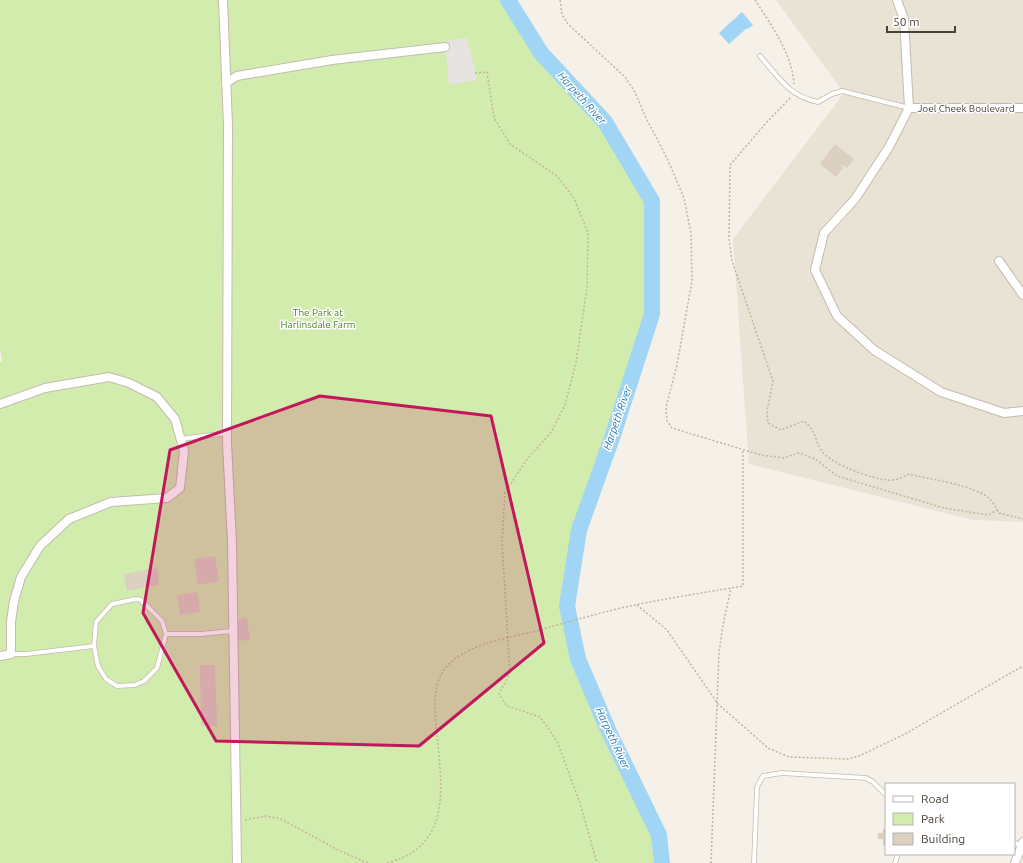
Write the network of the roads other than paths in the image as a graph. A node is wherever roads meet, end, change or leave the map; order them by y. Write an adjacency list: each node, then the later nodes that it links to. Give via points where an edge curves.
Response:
1 (222, 0): 5 (street)
2 (897, 0): 6 (street, via 904,19)
3 (445, 47): 5 (street, via 332,60 237,76)
4 (760, 56): 6 (lane, via 794,94 805,100 818,102 842,91)
5 (226, 83): 12 (street)
6 (909, 108): 7 (street, Joel Cheek Boulevard); 11 (street, via 889,147 855,199 824,233 815,270 837,316 874,350 941,392 1004,413)
7 (1023, 108)
8 (999, 261): 9 (street)
9 (1023, 295)
10 (0, 404): 13 (street, via 45,388 109,377 129,382 157,396 175,419)
11 (1023, 411)
12 (227, 433): 13 (lane); 14 (street, via 232,542)
13 (181, 439): 17 (street, via 184,451 180,488 167,498 111,502 69,519 40,546 21,577 14,601 11,622)
14 (232, 631): 15 (lane); 21 (street)
15 (166, 634): 16 (lane, via 162,621 149,607 136,599 112,604 100,616 96,622); 16 (lane, via 157,668 144,681 124,687 106,679 98,666)
16 (94, 646): 17 (lane)
17 (12, 654): 18 (street)
18 (0, 656)
19 (885, 794): 22 (lane, via 874,782 866,778 782,774 763,776 757,786)
20 (1020, 844): 23 (street)
21 (237, 863)
22 (754, 863)
23 (1015, 863)

